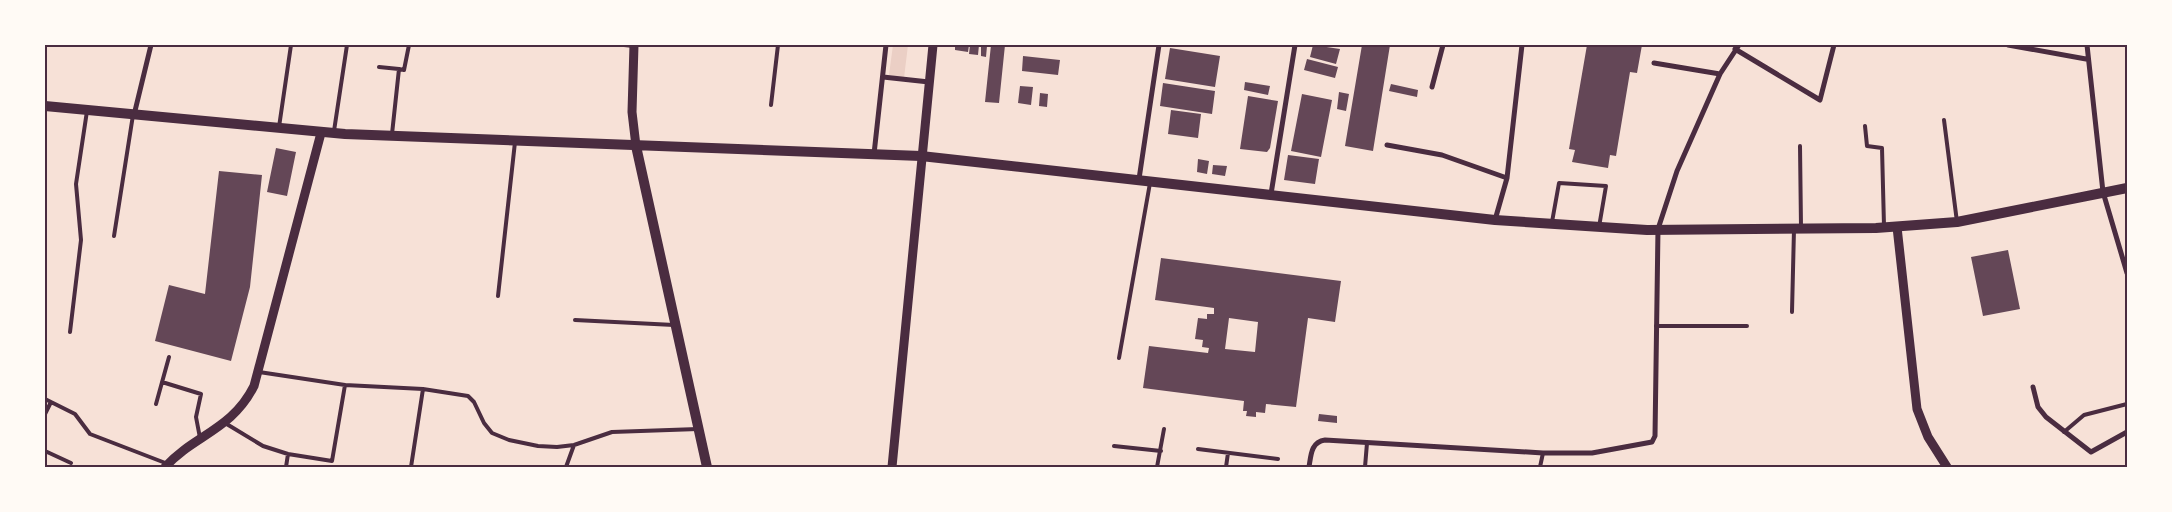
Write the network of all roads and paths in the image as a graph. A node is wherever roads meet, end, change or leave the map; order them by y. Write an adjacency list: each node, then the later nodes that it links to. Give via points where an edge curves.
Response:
1 (151, 45): 30 (street)
2 (291, 45): 33 (lane)
3 (347, 45): 35 (lane)
4 (409, 45): 22 (lane, via 404,70)
5 (624, 45): 6 (lane)
6 (634, 45): 39 (street, via 632,112)
7 (778, 45): 27 (lane)
8 (886, 45): 24 (street)
9 (933, 45): 25 (street)
10 (1158, 45): 44 (street)
11 (1295, 45): 48 (street)
12 (1442, 45): 26 (street)
13 (1515, 45): 17 (street)
14 (1834, 45): 18 (street, via 1820,100)
15 (2008, 45): 19 (street)
16 (2087, 45): 19 (street)
17 (1522, 46): 43 (street)
18 (1737, 47): 23 (street)
19 (2086, 58): 47 (street)
20 (1654, 64): 23 (street)
21 (379, 66): 22 (lane)
22 (399, 69): 36 (lane)
23 (1720, 74): 56 (street, via 1677,171)
24 (883, 77): 25 (street); 41 (street)
25 (929, 82): 42 (street)
26 (1432, 87)
27 (771, 105)
28 (45, 106): 29 (main road)
29 (88, 111): 30 (main road); 65 (lane, via 76,184 81,240)
30 (133, 115): 33 (main road); 57 (lane)
31 (1944, 120): 50 (lane)
32 (1865, 126): 54 (lane, via 1868,146 1882,148)
33 (279, 129): 34 (main road)
34 (321, 133): 35 (main road); 68 (street)
35 (333, 134): 36 (main road)
36 (392, 136): 37 (main road)
37 (515, 141): 39 (main road); 59 (lane)
38 (1387, 145): 43 (street, via 1442,155)
39 (636, 146): 41 (main road); 62 (main road)
40 (1800, 146): 55 (lane)
41 (874, 154): 42 (main road)
42 (921, 156): 44 (main road); 100 (street)
43 (1507, 178): 49 (street)
44 (1140, 179): 45 (main road)
45 (1151, 181): 48 (main road); 67 (lane)
46 (2127, 188): 47 (main road)
47 (2103, 192): 50 (main road); 58 (street)
48 (1271, 194): 49 (main road)
49 (1495, 220): 51 (main road)
50 (1957, 222): 53 (main road)
51 (1551, 224): 52 (main road); 52 (lane, via 1559,183 1606,186)
52 (1599, 227): 56 (main road)
53 (1897, 227): 54 (main road); 106 (street, via 1917,409 1928,437)
54 (1884, 228): 55 (main road)
55 (1797, 229): 56 (main road); 60 (lane)
56 (1658, 230): 63 (street)
57 (114, 236)
58 (2127, 273)
59 (498, 296)
60 (1792, 312)
61 (575, 320): 62 (lane)
62 (676, 326): 79 (main road)
63 (1656, 326): 64 (lane); 91 (street, via 1654,440 1648,444 1592,453)
64 (1748, 326)
65 (70, 332)
66 (169, 357): 69 (lane)
67 (1119, 358)
68 (259, 372): 70 (lane); 78 (street, via 250,395)
69 (162, 382): 75 (lane); 83 (lane, via 201,394 196,417)
70 (345, 385): 72 (lane); 92 (lane, via 332,461)
71 (2033, 387): 81 (street, via 2038,407)
72 (423, 390): 85 (lane, via 472,398 488,430 502,438 538,446); 97 (lane)
73 (45, 399): 74 (lane)
74 (52, 402): 77 (lane); 95 (lane, via 75,414 90,434)
75 (156, 404)
76 (2127, 404): 81 (lane, via 2084,415)
77 (45, 414)
78 (225, 423): 83 (street); 92 (lane, via 263,446)
79 (699, 428): 85 (lane, via 612,432); 99 (main road)
80 (1164, 428): 88 (lane)
81 (2064, 432): 82 (street, via 2091,452)
82 (2127, 432)
83 (200, 440): 95 (street)
84 (1367, 443): 91 (street); 103 (street, via 1320,441 1313,447); 104 (lane)
85 (574, 445): 98 (lane)
86 (1114, 446): 88 (lane)
87 (1198, 449): 90 (lane)
88 (1162, 451): 101 (lane)
89 (45, 452): 94 (lane)
90 (1228, 453): 93 (lane); 102 (lane)
91 (1542, 453): 105 (lane)
92 (288, 454): 96 (lane)
93 (1278, 460)
94 (71, 463)
95 (167, 465)
96 (286, 467)
97 (411, 467)
98 (566, 467)
99 (707, 467)
100 (892, 467)
101 (1157, 467)
102 (1226, 467)
103 (1309, 467)
104 (1364, 467)
105 (1540, 467)
106 (1947, 467)

